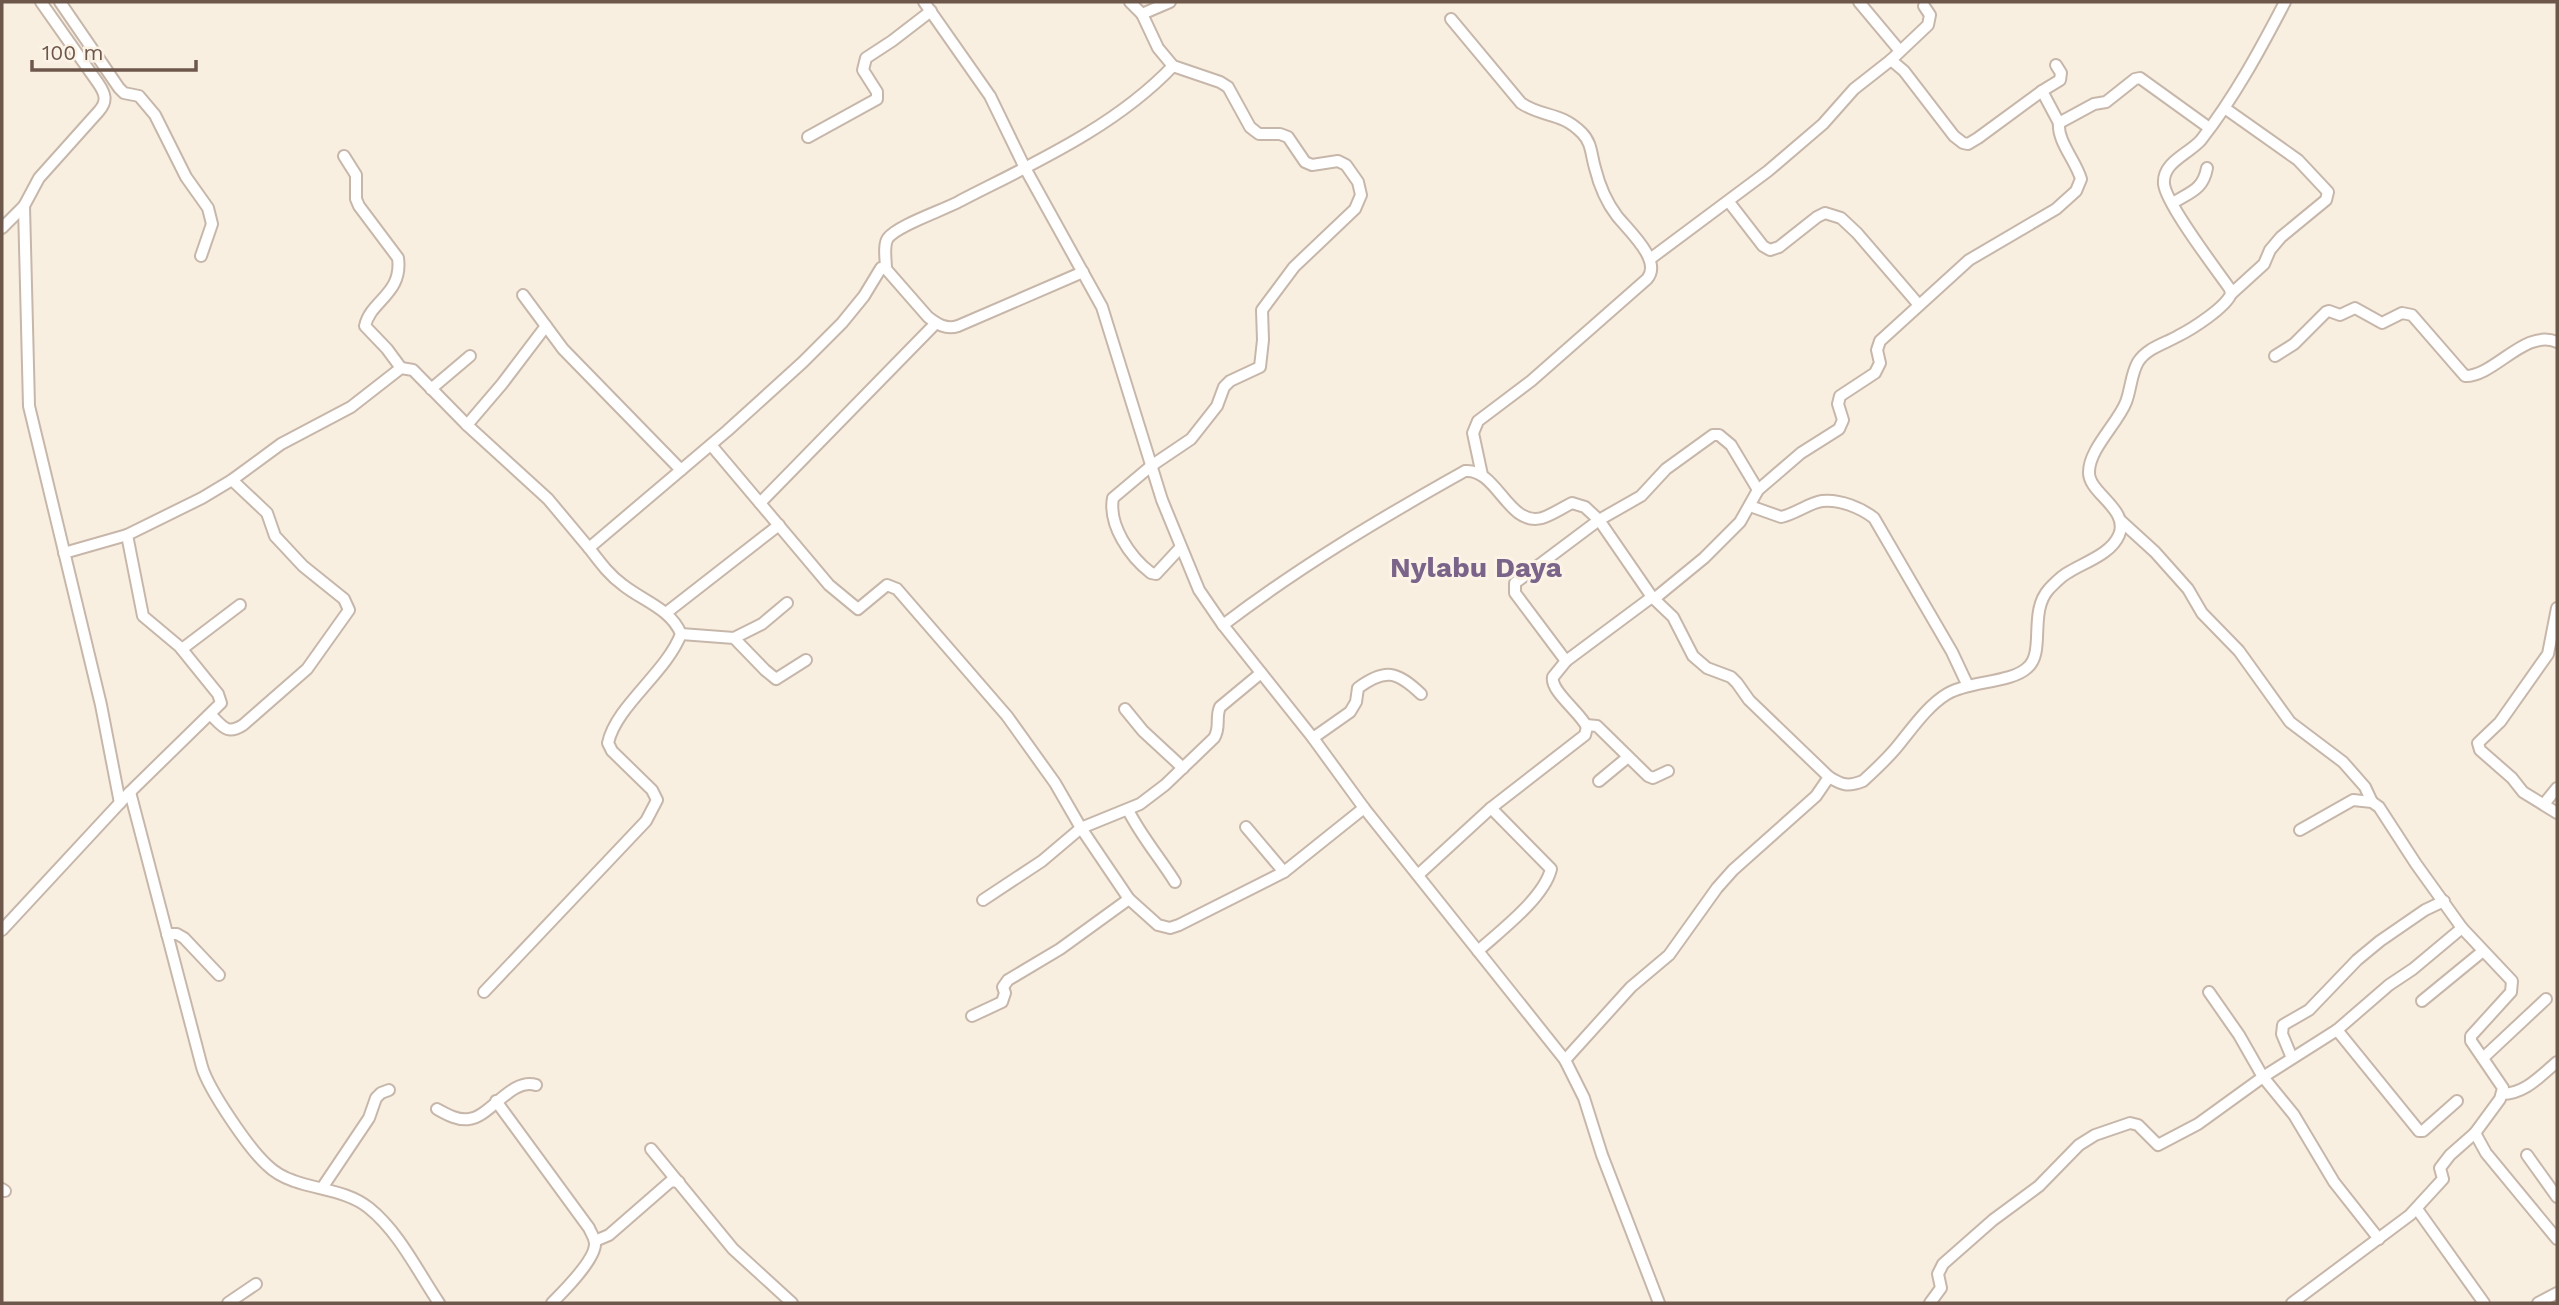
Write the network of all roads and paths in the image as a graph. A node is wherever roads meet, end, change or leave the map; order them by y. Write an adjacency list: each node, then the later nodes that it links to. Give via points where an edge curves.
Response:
1 (41, 2): 15 (street)
2 (60, 2): 15 (street)
3 (1130, 2): 9 (street)
4 (1170, 2): 9 (street)
5 (1859, 2): 11 (street)
6 (2285, 2): 19 (street)
7 (928, 6): 22 (street, via 866,58 863,70 877,99); 24 (street, via 990,96)
8 (1924, 6): 11 (street, via 1930,15 1928,24)
9 (1142, 14): 14 (street, via 1158,48)
10 (1451, 19): 31 (street, via 1521,103 1564,118 1585,136 1608,202)
11 (1900, 51): 12 (street)
12 (1891, 60): 16 (street, via 1963,143 1969,144); 26 (street)
13 (2056, 65): 16 (street, via 2060,80)
14 (1173, 66): 24 (street, via 1127,107); 46 (street, via 1228,87 1250,127 1259,134 1288,137 1305,162 1346,164 1361,195 1355,209 1294,267 1262,310 1260,367 1230,381 1191,439)
15 (104, 78): 17 (street); 18 (street)
16 (2042, 91): 20 (street)
17 (124, 93): 18 (street); 30 (street, via 139,96 155,115 186,177 208,208 212,224)
18 (105, 101): 28 (street, via 39,178)
19 (2226, 109): 21 (street); 34 (street, via 2298,160 2328,192 2321,205 2274,243 2264,264)
20 (2059, 123): 21 (street, via 2106,102 2140,78); 36 (street, via 2060,136 2081,179 2076,191 2056,209 1969,260)
21 (2208, 127): 27 (street, via 2165,175 2165,188)
22 (808, 136)
23 (344, 156): 42 (street, via 356,175 359,206 398,258 391,291 365,326)
24 (1025, 168): 32 (street, via 894,232 885,243); 33 (street)
25 (2207, 168): 27 (street, via 2201,186)
26 (1730, 201): 31 (street); 36 (street, via 1770,250 1825,213 1841,218)
27 (2173, 203): 34 (street)
28 (24, 206): 29 (street); 59 (street, via 29,406)
29 (2, 228)
30 (201, 256)
31 (1650, 259): 48 (street, via 1647,279 1478,421 1474,433)
32 (886, 269): 37 (street); 45 (street, via 879,269 842,323)
33 (1083, 272): 37 (street, via 954,328); 46 (street, via 1112,335)
34 (2231, 294): 54 (street, via 2180,335 2151,349 2137,364 2125,403 2088,473)
35 (523, 295): 38 (street)
36 (1919, 304): 50 (street, via 1880,341 1875,373 1840,396 1843,420 1839,429 1801,453)
37 (936, 323): 51 (street)
38 (546, 326): 44 (street); 47 (street)
39 (2557, 342): 41 (street, via 2539,340 2465,376 2412,314 2402,313 2382,323 2355,308 2340,315 2326,312)
40 (470, 356): 43 (street)
41 (2275, 356)
42 (401, 368): 43 (street, via 414,370); 49 (street, via 351,407 281,444)
43 (431, 389): 44 (street)
44 (467, 425): 58 (street, via 548,499)
45 (711, 445): 47 (street); 51 (street)
46 (1151, 466): 57 (street); 57 (street, via 1113,498 1113,518 1128,549 1151,573 1161,570)
47 (681, 470): 58 (street)
48 (1482, 475): 53 (street, via 1529,518 1540,518 1572,503 1585,507); 65 (street, via 1465,471 1396,510 1280,581)
49 (232, 480): 56 (street); 75 (street, via 267,513 275,536 344,599 349,610 307,669 243,725 227,729)
50 (1758, 490): 52 (street); 53 (street, via 1731,445 1716,435 1665,468 1641,496)
51 (760, 503): 55 (street)
52 (1750, 506): 60 (street, via 1745,517 1704,558); 72 (street, via 1777,517 1823,501 1852,505 1874,518)
53 (1599, 520): 60 (street); 70 (street, via 1514,586)
54 (2121, 521): 72 (street, via 2112,546 2066,573 2046,592 2036,614 2034,660 2027,669); 85 (street, via 2188,589 2290,722 2343,762)
55 (779, 525): 64 (street); 93 (street, via 829,585 857,609 883,587 897,589 1007,716)
56 (127, 535): 59 (street); 68 (street, via 143,616)
57 (1181, 547): 65 (street, via 1199,590)
58 (589, 548): 64 (street, via 622,585)
59 (64, 554): 86 (street)
60 (1653, 598): 70 (street); 81 (street, via 1673,617 1692,656 1731,677)
61 (786, 603): 67 (street, via 762,624)
62 (240, 605): 68 (street)
63 (2557, 608): 87 (street, via 2548,654 2500,722 2478,743 2522,792)
64 (666, 613): 66 (street)
65 (1223, 625): 71 (street)
66 (681, 634): 67 (street); 107 (street, via 608,743 656,796 646,821)
67 (734, 638): 69 (street, via 776,679)
68 (182, 649): 75 (street, via 221,699)
69 (806, 660)
70 (1566, 661): 76 (street, via 1552,682)
71 (1261, 673): 77 (street); 79 (street, via 1220,707 1219,731)
72 (1968, 686): 81 (street, via 1945,695 1863,781 1850,786)
73 (1421, 694): 77 (street, via 1404,680 1388,674 1375,676 1358,688 1350,712)
74 (1125, 709): 79 (street)
75 (211, 715): 84 (street)
76 (1586, 725): 78 (street, via 1597,726); 89 (street, via 1585,735)
77 (1313, 738): 88 (street)
78 (1628, 757): 80 (street, via 1653,778); 82 (street)
79 (1183, 768): 90 (street)
80 (1668, 771)
81 (1829, 777): 115 (street, via 1816,796 1733,870 1669,955 1631,987)
82 (1599, 781)
83 (2557, 788): 87 (street)
84 (130, 792): 86 (street); 103 (street)
85 (2372, 802): 94 (street, via 2353,800); 100 (street)
86 (120, 803): 102 (street)
87 (2544, 804): 91 (street)
88 (1364, 808): 95 (street); 96 (street)
89 (1492, 808): 96 (street); 104 (street, via 1551,869 1536,896)
90 (1128, 810): 93 (street); 97 (street)
91 (2557, 813)
92 (1246, 827): 95 (street)
93 (1081, 828): 98 (street); 99 (street)
94 (2300, 831)
95 (1284, 872): 99 (street, via 1170,928 1158,925)
96 (1418, 875): 104 (street)
97 (1175, 882)
98 (983, 900)
99 (1129, 900): 111 (street, via 1008,980 1002,1002)
100 (2444, 901): 101 (street); 113 (street, via 2380,941 2309,1010 2283,1025)
101 (2462, 928): 105 (street); 112 (street)
102 (2, 930)
103 (167, 934): 106 (street, via 184,938); 128 (street, via 212,1089 267,1166 293,1181)
104 (1478, 951): 115 (street)
105 (2483, 951): 110 (street); 114 (street, via 2513,986 2471,1036)
106 (219, 975)
107 (484, 992)
108 (2209, 992): 117 (street)
109 (2546, 999): 114 (street)
110 (2422, 1001)
111 (972, 1016)
112 (2337, 1030): 113 (street); 122 (street, via 2419,1131)
113 (2292, 1058): 117 (street)
114 (2483, 1058): 120 (street)
115 (1565, 1060): 140 (street, via 1584,1098)
116 (2557, 1062): 120 (street, via 2526,1088)
117 (2263, 1077): 132 (street); 141 (street, via 2198,1124 2158,1145 2130,1123 2086,1140 2039,1186 1943,1264 1938,1274 1941,1288)
118 (536, 1085): 121 (street, via 523,1084)
119 (389, 1090): 128 (street, via 376,1098 369,1118)
120 (2502, 1094): 124 (street)
121 (496, 1101): 123 (street, via 469,1119); 133 (street)
122 (2457, 1101)
123 (437, 1110)
124 (2475, 1133): 130 (street, via 2440,1168 2443,1179); 131 (street, via 2486,1153)
125 (651, 1149): 127 (street)
126 (2527, 1156): 129 (street)
127 (678, 1181): 133 (street, via 671,1181 609,1235); 139 (street, via 733,1249)
128 (322, 1188): 137 (street, via 371,1209)
129 (2557, 1197)
130 (2417, 1209): 132 (street); 143 (street)
131 (2556, 1233)
132 (2379, 1239): 142 (street)
133 (595, 1241): 138 (street, via 587,1262)
134 (256, 1284): 136 (street)
135 (2557, 1293): 144 (street)
136 (228, 1303)
137 (439, 1303)
138 (552, 1303)
139 (792, 1303)
140 (1659, 1303)
141 (1930, 1303)
142 (2292, 1303)
143 (2484, 1303)
144 (2538, 1303)

